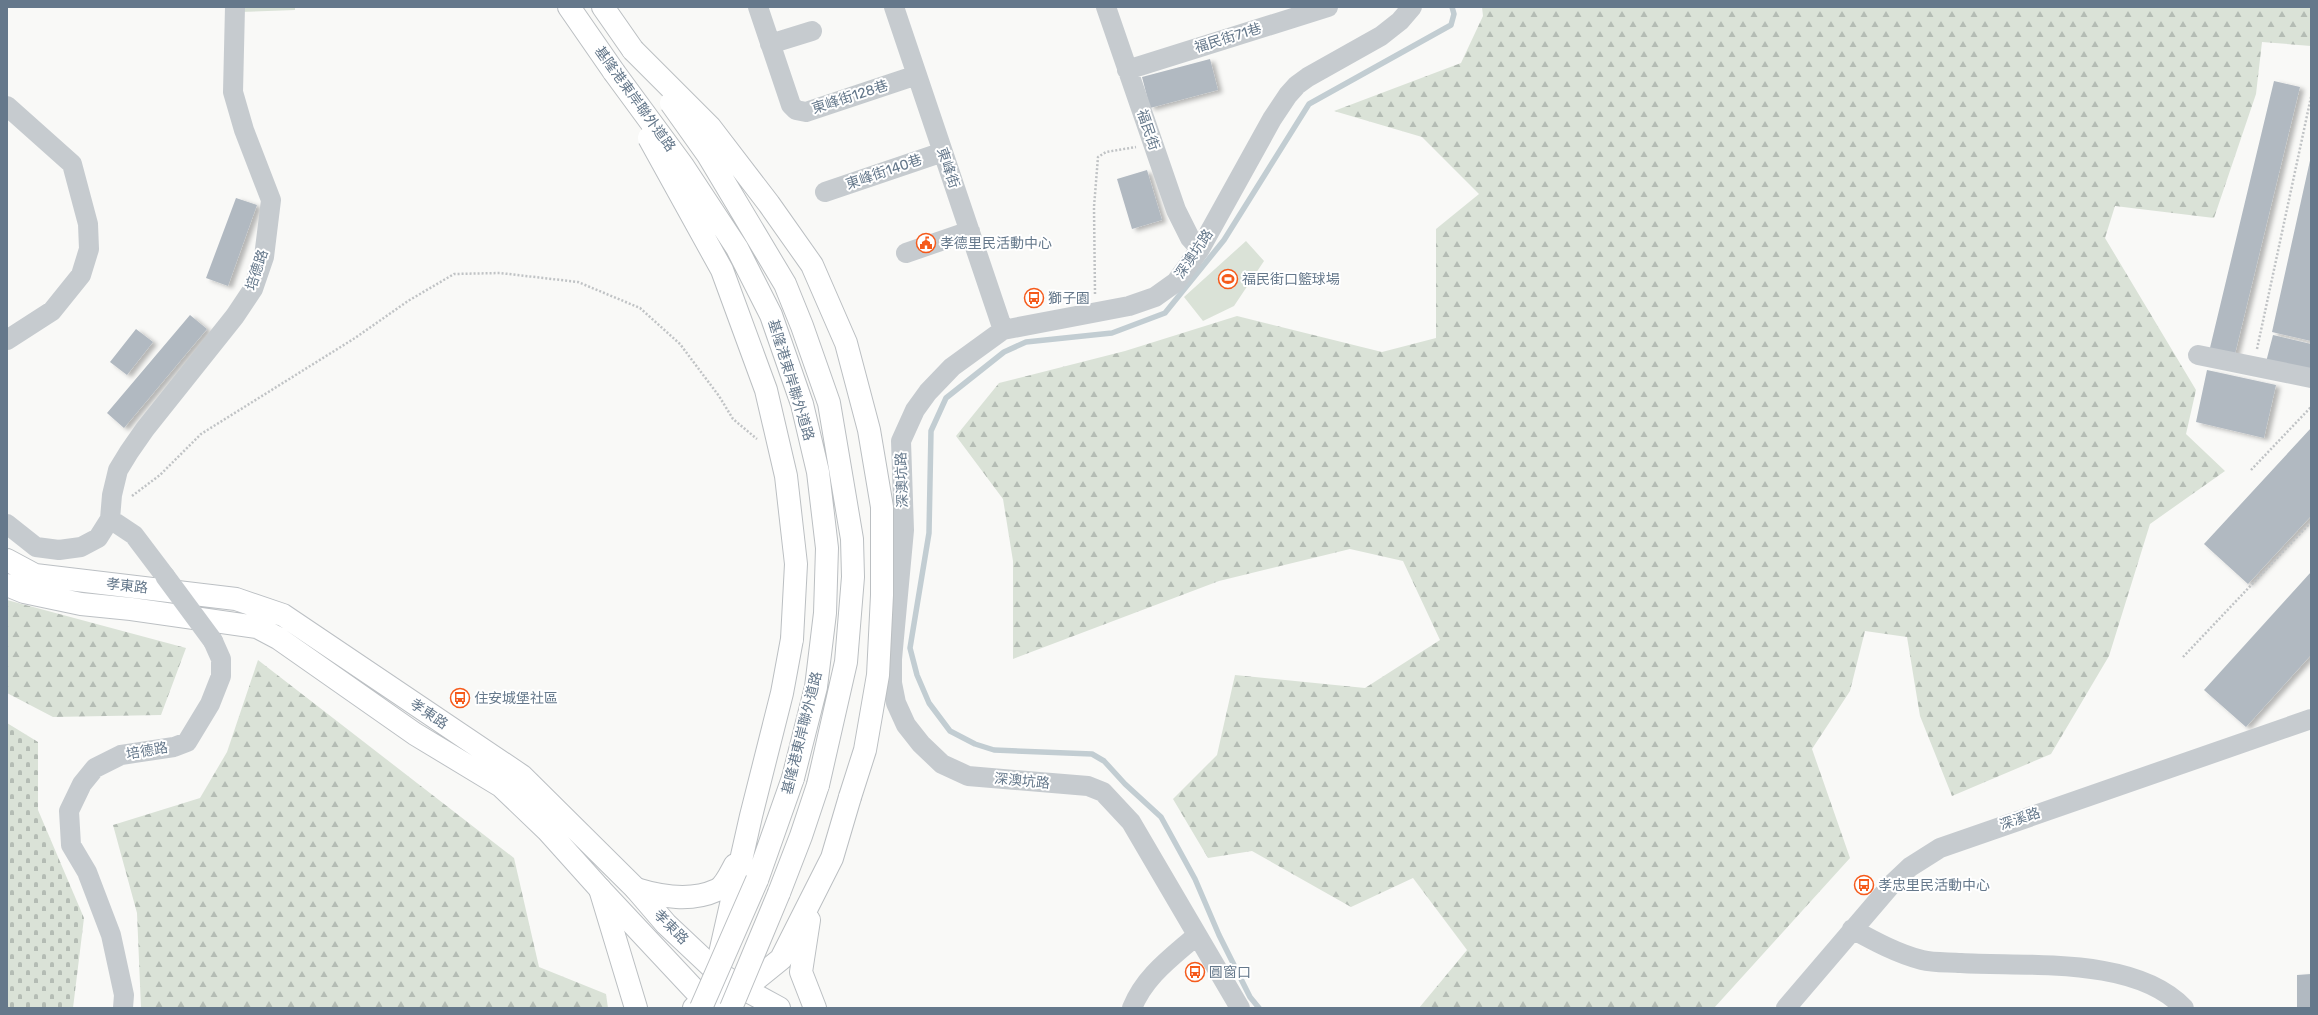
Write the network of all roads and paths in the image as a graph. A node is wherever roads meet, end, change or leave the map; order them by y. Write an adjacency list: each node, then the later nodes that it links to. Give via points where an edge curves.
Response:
1 (235, 7): 32 (street, 培德路, via 233,92 244,130 271,200 264,257 253,289 236,316 145,429 118,470)
2 (568, 7): 13 (main road, 基隆港東岸聯外道路)
3 (603, 7): 11 (main road, 基隆港東岸聯外道路)
4 (758, 7): 10 (street, 東峰街128巷)
5 (894, 7): 14 (street, 東峰街)
6 (1106, 7): 12 (street, 福民街)
7 (1328, 7): 12 (street, 福民街71巷)
8 (1412, 7): 21 (street, 深澳坑路, via 1380,36 1308,77 1288,95)
9 (812, 31): 10 (street)
10 (770, 44): 14 (street, 東峰街128巷, via 791,105 796,110 806,112)
11 (633, 50): 40 (main road, bridge, via 710,127 812,265 846,343 870,430 882,507 882,595 878,675 864,750); 46 (main road, 基隆港東岸聯外道路, bridge, via 708,155 785,284 829,402 852,539 853,576 846,662 818,784 779,894)
12 (1127, 70): 17 (street, 福民街)
13 (614, 72): 39 (main road, bridge, via 722,270 766,390 786,476 796,564 792,639 782,692); 46 (main road, 基隆港東岸聯外道路, bridge, via 683,166 737,248 771,315 802,404 818,472 828,548 825,613 816,687 793,778)
14 (917, 75): 18 (street, 東峰街)
15 (2311, 97): 27 (path)
16 (7, 106): 25 (street, via 72,164 88,224 89,249 81,275 52,311)
17 (1153, 144): 21 (street, 福民街, via 1176,210 1190,238); 23 (path, via 1106,152 1098,157 1094,207)
18 (943, 152): 19 (street, 東峰街140巷); 20 (street, 東峰街)
19 (825, 192)
20 (970, 231): 22 (street); 24 (street, 東峰街)
21 (1200, 249): 23 (street, 深澳坑路, via 1176,282 1155,297 1129,306)
22 (906, 253)
23 (1096, 312): 24 (street, 深澳坑路)
24 (1003, 330): 44 (street, 深澳坑路, via 952,367 928,392 915,410 901,441 904,530 892,660 892,683 896,703 906,725 921,744 942,764 968,776 1088,786 1103,792 1131,822)
25 (7, 340)
26 (2198, 355): 27 (street)
27 (2254, 367): 28 (street)
28 (2311, 378)
29 (2311, 407): 31 (path)
30 (763, 444): 32 (path, via 733,419 680,344 640,308 578,282 500,273 454,274 201,434 160,475 124,502)
31 (2251, 470)
32 (110, 519): 34 (street, 培德路, via 98,538 81,548 59,550 36,547); 47 (street, 培德路, bridge, via 134,535 214,640 221,659 221,676 210,704 187,742 174,747 121,755 95,768 82,784 69,811 71,845 86,872 111,935 124,995)
33 (2311, 522): 37 (path)
34 (7, 524)
35 (7, 560): 41 (main road, 孝東路, via 34,575 236,599 283,615 522,776)
36 (7, 585): 42 (main road, 孝東路, via 24,592 81,604 130,608 257,627 278,638 415,734 501,786 547,830)
37 (2183, 657)
38 (2311, 719): 43 (street, 深溪路, via 1940,848 1910,866)
39 (751, 816): 41 (main road, via 739,856 730,876 718,890 686,898 662,897); 45 (main road)
40 (832, 858): 46 (main road, via 781,959); 50 (main road, via 808,924 801,972)
41 (636, 889): 45 (main road, 孝東路, via 666,924)
42 (600, 890): 46 (main road, 孝東路); 48 (main road)
43 (1852, 929): 53 (street, 深溪路); 54 (street, via 1878,943 1922,960 1997,965 2079,966 2128,977 2172,995)
44 (1196, 936): 51 (street, via 1156,971 1142,988); 52 (street, 深澳坑路)
45 (716, 971): 46 (main road)
46 (718, 1003): 49 (main road, 孝東路)
47 (123, 1008)
48 (636, 1008)
49 (779, 1008)
50 (815, 1008)
51 (1132, 1008)
52 (1240, 1008)
53 (1786, 1008)
54 (2184, 1008)

